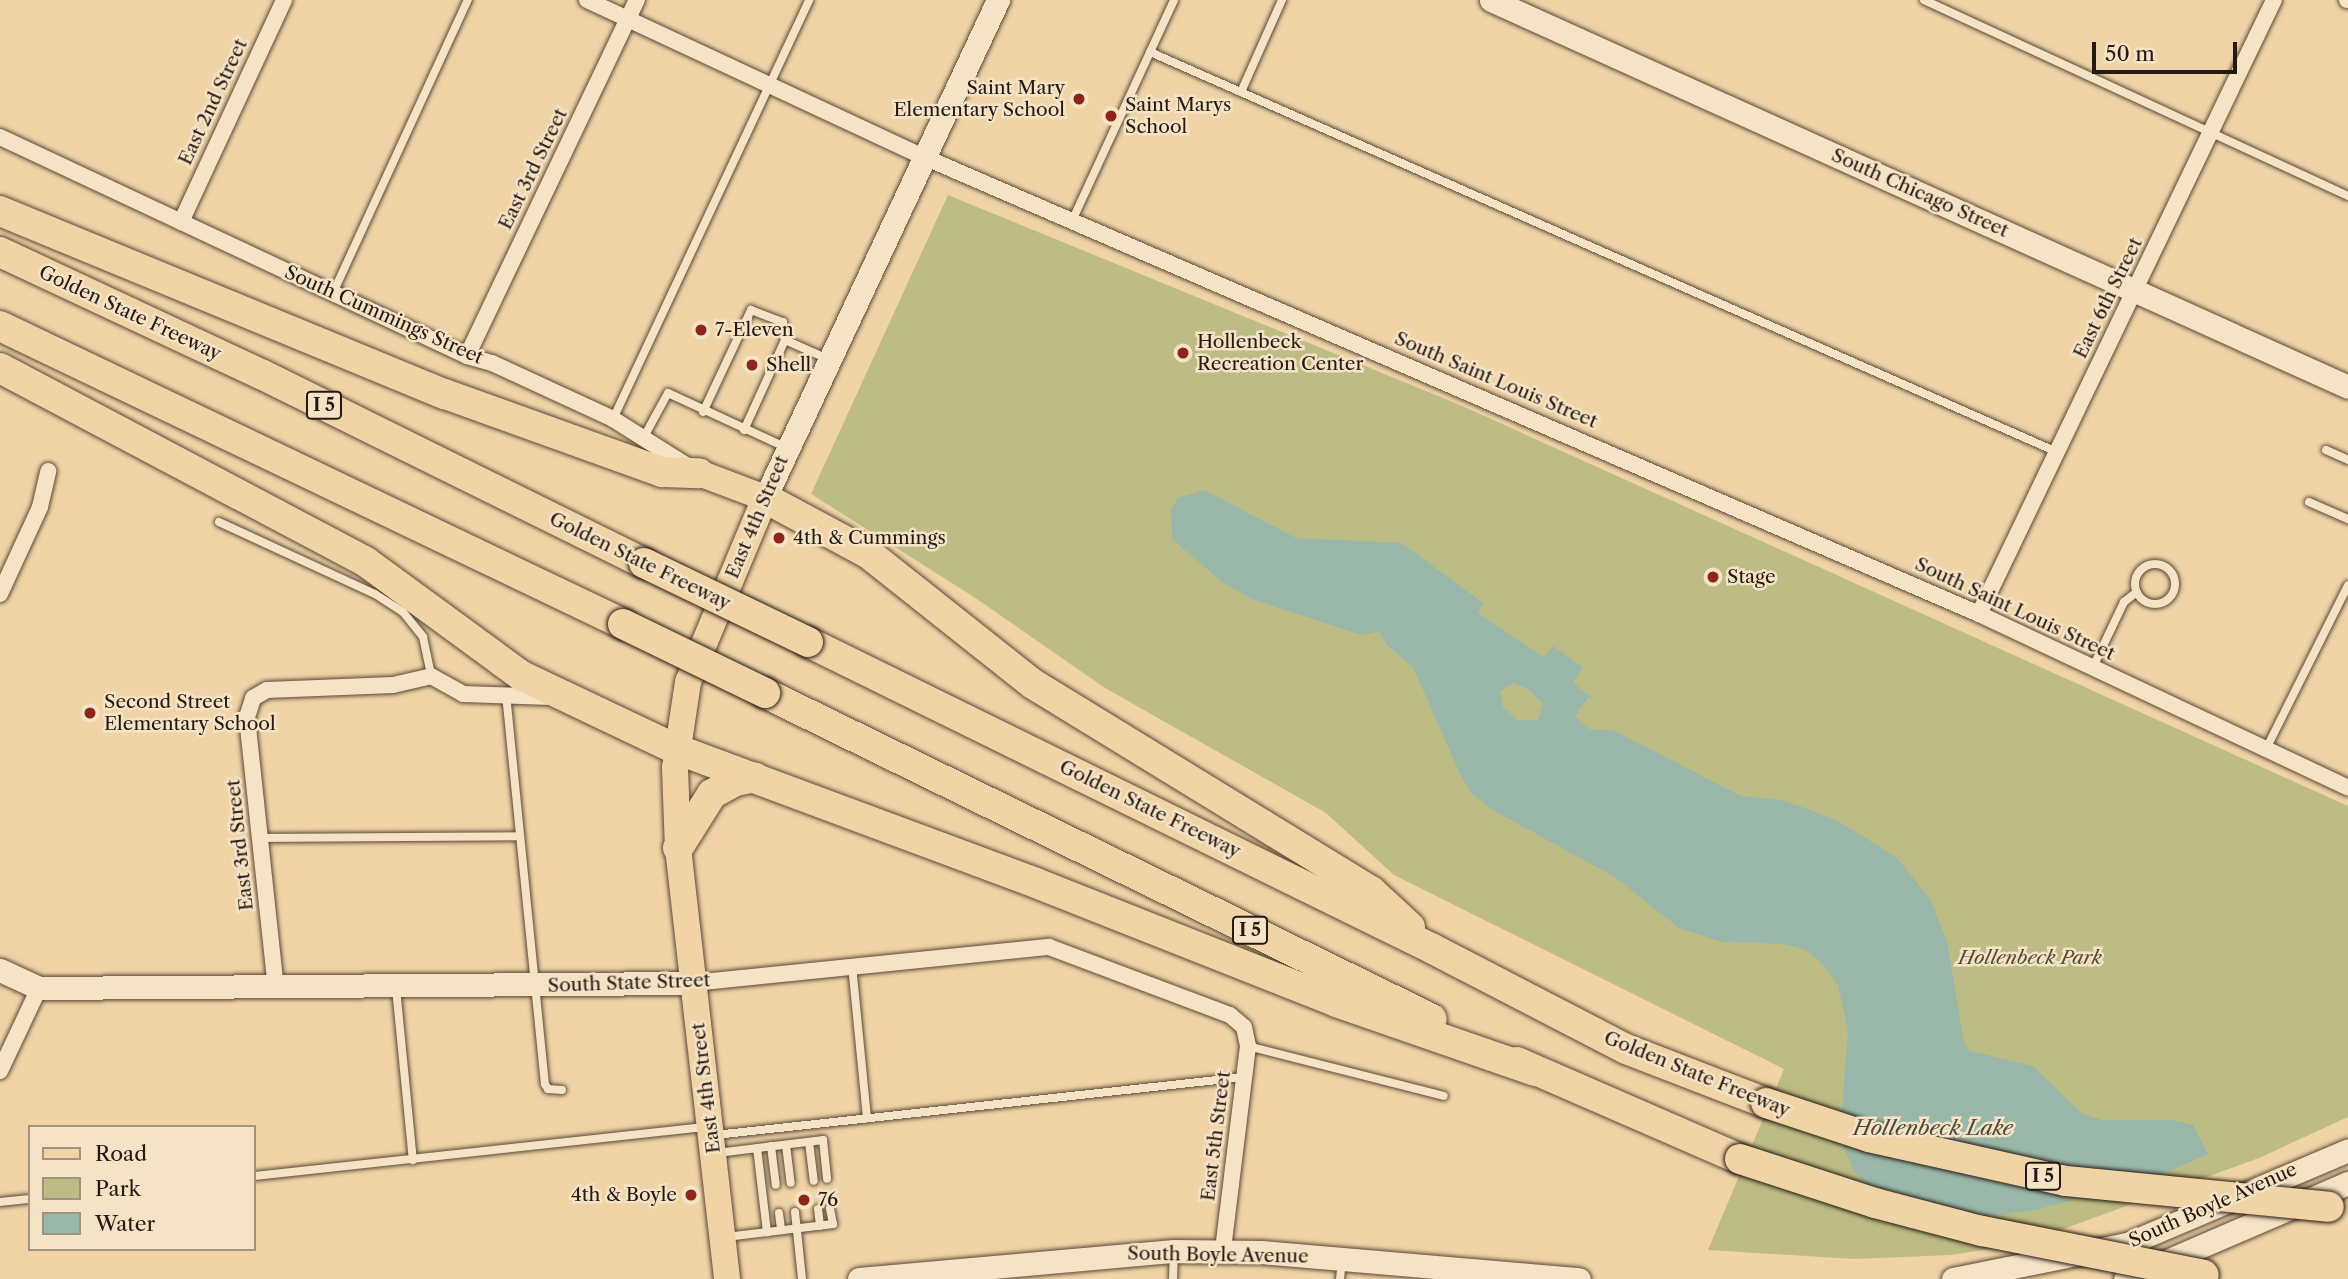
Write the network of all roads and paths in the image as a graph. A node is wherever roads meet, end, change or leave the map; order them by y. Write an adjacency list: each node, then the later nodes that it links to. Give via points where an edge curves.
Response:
1 (284, 0): 22 (street, East 2nd Street)
2 (468, 0): 25 (lane)
3 (587, 0): 12 (street, South Saint Louis Street)
4 (637, 0): 12 (street, East 3rd Street)
5 (809, 0): 14 (lane)
6 (998, 0): 18 (main road, East 4th Street)
7 (1174, 0): 13 (lane)
8 (1282, 0): 15 (lane)
9 (1491, 0): 24 (main road, South Chicago Street)
10 (1924, 0): 16 (lane)
11 (2274, 0): 16 (street, East 6th Street)
12 (628, 19): 14 (street, South Saint Louis Street); 28 (street, East 3rd Street)
13 (1150, 52): 15 (lane); 21 (lane)
14 (768, 85): 18 (street, South Saint Louis Street); 33 (lane)
15 (1241, 92): 38 (lane)
16 (2212, 131): 19 (lane); 24 (street, East 6th Street)
17 (0, 137): 22 (street, South Cummings Street)
18 (923, 157): 21 (street, South Saint Louis Street); 29 (main road, East 4th Street)
19 (2348, 196)
20 (0, 211): 41 (highway, via 445,394 662,472)
21 (1072, 221): 49 (street, South Saint Louis Street)
22 (181, 222): 25 (street, South Cummings Street)
23 (0, 253): 61 (highway, Golden State Freeway / I 5, bridge, via 261,374)
24 (2134, 290): 31 (main road, South Chicago Street); 38 (street, East 6th Street)
25 (333, 293): 28 (street, South Cummings Street)
26 (0, 326): 72 (highway, I 5, bridge, via 624,624)
27 (785, 340): 29 (lane); 32 (lane, via 783,322 751,310); 34 (lane)
28 (467, 356): 33 (street, South Cummings Street)
29 (828, 359): 36 (main road, East 4th Street)
30 (0, 368): 53 (highway, via 366,562 489,655)
31 (2348, 387)
32 (703, 412): 34 (lane); 35 (lane, via 668,393)
33 (613, 419): 35 (street, South Cummings Street)
34 (744, 430): 36 (lane)
35 (645, 435): 41 (street, South Cummings Street)
36 (787, 448): 42 (main road, East 4th Street)
37 (2326, 450): 39 (lane)
38 (2057, 452): 49 (street, East 6th Street)
39 (2348, 460)
40 (48, 471): 48 (street, via 40,506)
41 (699, 473): 42 (main road, South Cummings Street)
42 (765, 498): 54 (main road, East 4th Street, via 688,682); 61 (highway, via 869,554 1032,684 1371,891)
43 (2309, 502): 44 (lane)
44 (2348, 519)
45 (219, 522): 51 (lane, via 376,594 403,612 423,637)
46 (2348, 585): 55 (lane)
47 (2137, 592): 47 (lane, via 2151,604 2164,602 2174,593 2172,573 2155,564 2143,568 2136,579); 50 (lane, via 2124,602)
48 (0, 594)
49 (1979, 614): 50 (street, South Saint Louis Street)
50 (2092, 667): 55 (street, South Saint Louis Street)
51 (431, 676): 52 (street, via 463,694); 59 (street, East 3rd Street, via 393,685 267,690 253,698 247,717)
52 (506, 694): 53 (street); 58 (lane)
53 (568, 699): 54 (highway)
54 (676, 749): 56 (highway); 60 (main road, East 4th Street)
55 (2266, 749): 57 (street, South Saint Louis Street)
56 (755, 777): 60 (highway, via 735,780 712,794); 72 (highway, via 1336,1002)
57 (2348, 788)
58 (518, 836): 59 (lane); 65 (lane)
59 (260, 838): 68 (street, East 3rd Street)
60 (678, 848): 64 (main road, East 4th Street)
61 (1433, 948): 92 (highway, Golden State Freeway / I 5, bridge, via 1626,1049 1869,1137 2066,1181)
62 (852, 965): 64 (street, South State Street); 69 (street, South State Street, via 1049,947 1208,1004); 76 (lane)
63 (0, 970): 66 (main road, South State Street)
64 (693, 983): 65 (main road, South State Street); 77 (main road, East 4th Street)
65 (536, 986): 67 (main road, South State Street); 74 (lane, via 545,1084)
66 (38, 988): 68 (main road, South State Street); 71 (street)
67 (396, 988): 68 (main road, South State Street); 83 (lane)
68 (276, 989)
69 (1244, 1027): 70 (street, East 5th Street)
70 (1248, 1046): 73 (street, East 5th Street); 75 (lane)
71 (0, 1071)
72 (1535, 1071): 107 (highway, I 5, bridge, via 1740,1159 1875,1203 1982,1231)
73 (1245, 1077): 76 (lane); 103 (street, East 5th Street)
74 (562, 1090)
75 (1444, 1096)
76 (867, 1118): 77 (lane)
77 (712, 1138): 81 (lane); 83 (lane); 101 (main road, East 4th Street)
78 (809, 1142): 79 (lane); 85 (lane, via 823,1140); 86 (lane)
79 (786, 1145): 80 (lane); 87 (lane)
80 (771, 1146): 81 (lane); 89 (lane)
81 (757, 1148): 100 (lane)
82 (2348, 1150): 113 (main road, South Boyle Avenue, via 2127,1244)
83 (413, 1160): 84 (lane)
84 (256, 1176)
85 (827, 1180)
86 (814, 1181)
87 (791, 1183)
88 (2348, 1183): 114 (main road, South Boyle Avenue)
89 (776, 1185)
90 (28, 1199): 91 (lane)
91 (0, 1202)
92 (2338, 1207)
93 (830, 1208): 97 (lane, via 833,1224)
94 (818, 1209): 97 (lane)
95 (795, 1212): 98 (lane)
96 (779, 1213): 99 (lane)
97 (820, 1226): 98 (lane)
98 (797, 1228): 99 (lane); 109 (lane)
99 (781, 1230): 100 (lane)
100 (767, 1232): 101 (lane)
101 (723, 1238): 108 (main road, East 4th Street)
102 (1174, 1251): 103 (main road, South Boyle Avenue); 106 (main road, South Boyle Avenue); 111 (lane)
103 (1223, 1251): 104 (main road, South Boyle Avenue)
104 (1341, 1269): 105 (main road, South Boyle Avenue)
105 (1440, 1273): 112 (main road, South Boyle Avenue)
106 (943, 1275): 110 (main road, South Boyle Avenue)
107 (2213, 1277)
108 (727, 1279)
109 (802, 1279)
110 (859, 1279)
111 (1173, 1279)
112 (1579, 1279)
113 (1953, 1279)
114 (2125, 1279)

